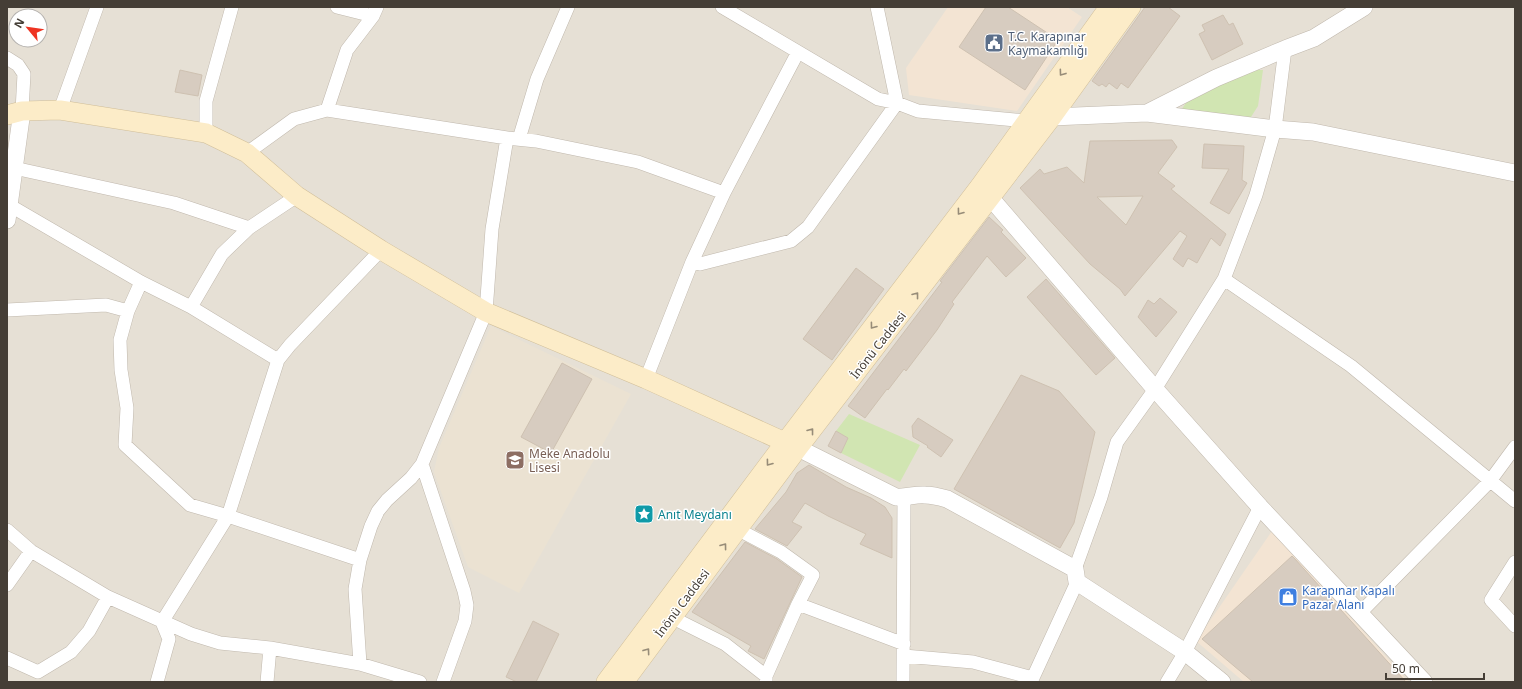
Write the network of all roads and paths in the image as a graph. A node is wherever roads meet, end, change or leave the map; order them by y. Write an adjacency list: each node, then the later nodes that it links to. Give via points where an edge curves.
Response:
1 (96, 7): 15 (street)
2 (232, 7): 22 (street, via 206,101)
3 (337, 7): 10 (street)
4 (568, 7): 23 (street)
5 (722, 7): 12 (street)
6 (877, 7): 14 (street)
7 (1109, 7): 20 (main road, İnönü Caddesi, one-way to 20)
8 (1131, 7): 19 (main road, İnönü Caddesi)
9 (1364, 7): 11 (street, via 1314,38)
10 (375, 12): 16 (street, via 346,50)
11 (1285, 49): 18 (street, via 1216,78); 21 (street)
12 (798, 52): 14 (street, via 878,99); 28 (street)
13 (7, 58): 17 (street, via 18,64 24,74)
14 (897, 103): 20 (street, via 918,111); 33 (street, via 808,227 791,241 700,264)
15 (60, 110): 17 (main road); 22 (main road)
16 (326, 110): 23 (street); 24 (street, via 294,119)
17 (14, 113): 25 (street)
18 (1147, 113): 19 (street); 21 (street)
19 (1052, 117): 20 (street); 27 (main road, İnönü Caddesi)
20 (1027, 121): 27 (main road, İnönü Caddesi)
21 (1275, 129): 26 (street, via 1313,132); 34 (street, via 1256,195)
22 (206, 133): 24 (main road)
23 (513, 139): 28 (street, via 536,141 638,162); 39 (street, via 492,229)
24 (247, 153): 29 (main road)
25 (14, 168): 30 (street); 31 (street, via 174,202)
26 (1515, 173)
27 (985, 192): 42 (street); 43 (main road, İnönü Caddesi)
28 (724, 193): 33 (street)
29 (297, 196): 31 (street); 32 (main road)
30 (8, 212): 35 (street)
31 (249, 228): 36 (street, via 222,254)
32 (381, 250): 39 (main road); 40 (street)
33 (692, 262): 41 (street)
34 (1224, 279): 42 (street); 46 (street, via 1351,366)
35 (141, 282): 36 (street); 38 (street)
36 (191, 308): 40 (street)
37 (7, 310): 38 (street, via 106,305)
38 (128, 311): 50 (street, via 120,340 121,370 128,408 125,444 190,506)
39 (486, 312): 41 (main road); 45 (street)
40 (278, 360): 50 (street)
41 (646, 379): 43 (main road)
42 (1155, 389): 49 (street); 56 (street, via 1117,442)
43 (792, 444): 47 (street); 51 (main road, İnönü Caddesi); 75 (main road, İnönü Caddesi, one-way to 75)
44 (1515, 447): 46 (street)
45 (422, 464): 54 (street, via 378,511); 74 (street, via 467,606 465,621)
46 (1490, 481): 48 (street); 60 (street)
47 (904, 498): 56 (street, via 925,494 947,499); 65 (street)
48 (1515, 501)
49 (1260, 507): 60 (street); 66 (street)
50 (228, 516): 54 (street); 62 (street)
51 (737, 529): 59 (street, via 781,552 813,575); 61 (main road, İnönü Caddesi, one-way to 51)
52 (7, 530): 53 (street)
53 (31, 551): 57 (street); 58 (street)
54 (360, 560): 68 (street, via 355,589)
55 (1515, 562): 63 (street, via 1491,600)
56 (1076, 575): 66 (street); 70 (street)
57 (7, 585)
58 (108, 597): 62 (street); 67 (street, via 89,631 71,652 38,672)
59 (798, 604): 65 (street); 69 (street)
60 (1360, 613): 80 (street)
61 (671, 617): 69 (street, via 725,644); 76 (main road, İnönü Caddesi, one-way to 61)
62 (162, 622): 64 (street, via 220,643); 71 (street, via 170,639)
63 (1515, 626)
64 (270, 648): 68 (street); 72 (street)
65 (904, 650): 70 (street, via 973,662); 77 (street)
66 (1185, 652): 78 (street); 79 (street)
67 (7, 658)
68 (360, 664): 73 (street)
69 (766, 679)
70 (1032, 680)
71 (157, 682)
72 (267, 682)
73 (420, 682)
74 (443, 682)
75 (606, 682)
76 (624, 682)
77 (903, 682)
78 (1167, 682)
79 (1222, 682)
80 (1424, 682)

